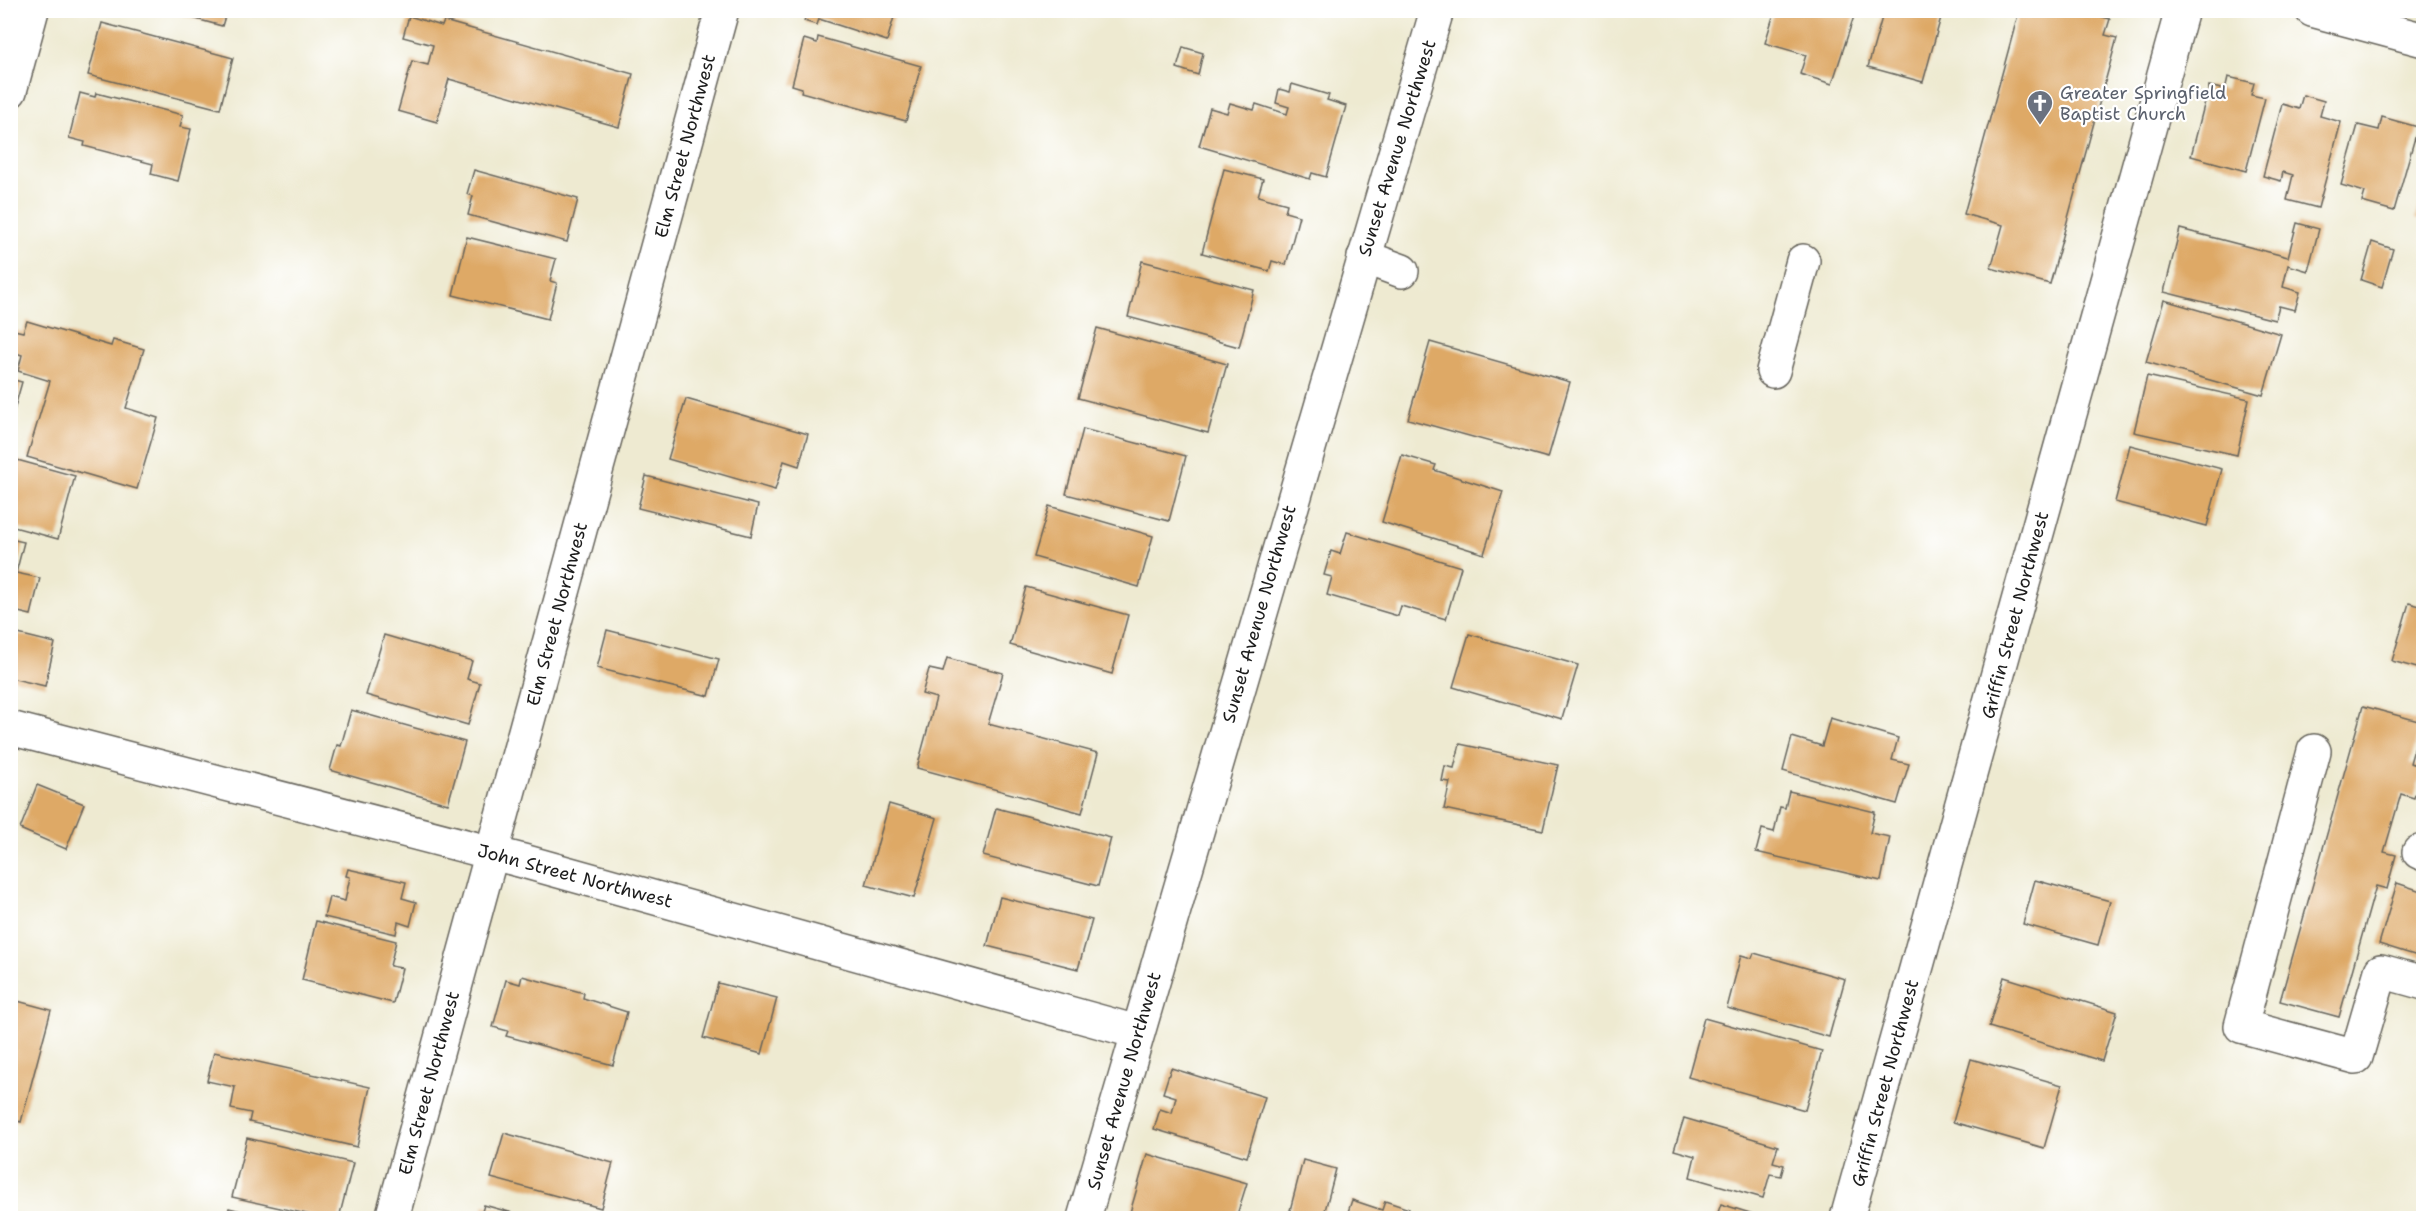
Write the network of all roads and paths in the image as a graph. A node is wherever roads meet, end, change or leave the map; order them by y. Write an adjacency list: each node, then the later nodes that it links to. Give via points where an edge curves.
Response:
1 (32, 10): 7 (street)
2 (722, 10): 14 (street, Elm Street Northwest)
3 (1437, 10): 8 (street, Sunset Avenue Northwest)
4 (2182, 10): 19 (street, Griffin Street Northwest)
5 (2312, 10): 6 (street)
6 (2424, 40)
7 (10, 91)
8 (1364, 257): 10 (street); 16 (street, Sunset Avenue Northwest)
9 (1803, 261): 11 (street)
10 (1402, 271)
11 (1773, 371)
12 (10, 728): 14 (street, John Street Northwest)
13 (2314, 751): 15 (street, via 2241,1026 2356,1057 2381,971)
14 (492, 853): 16 (street, John Street Northwest); 17 (street, Elm Street Northwest)
15 (2424, 983)
16 (1137, 1032): 18 (street, Sunset Avenue Northwest)
17 (392, 1218)
18 (1084, 1218)
19 (1847, 1218)

